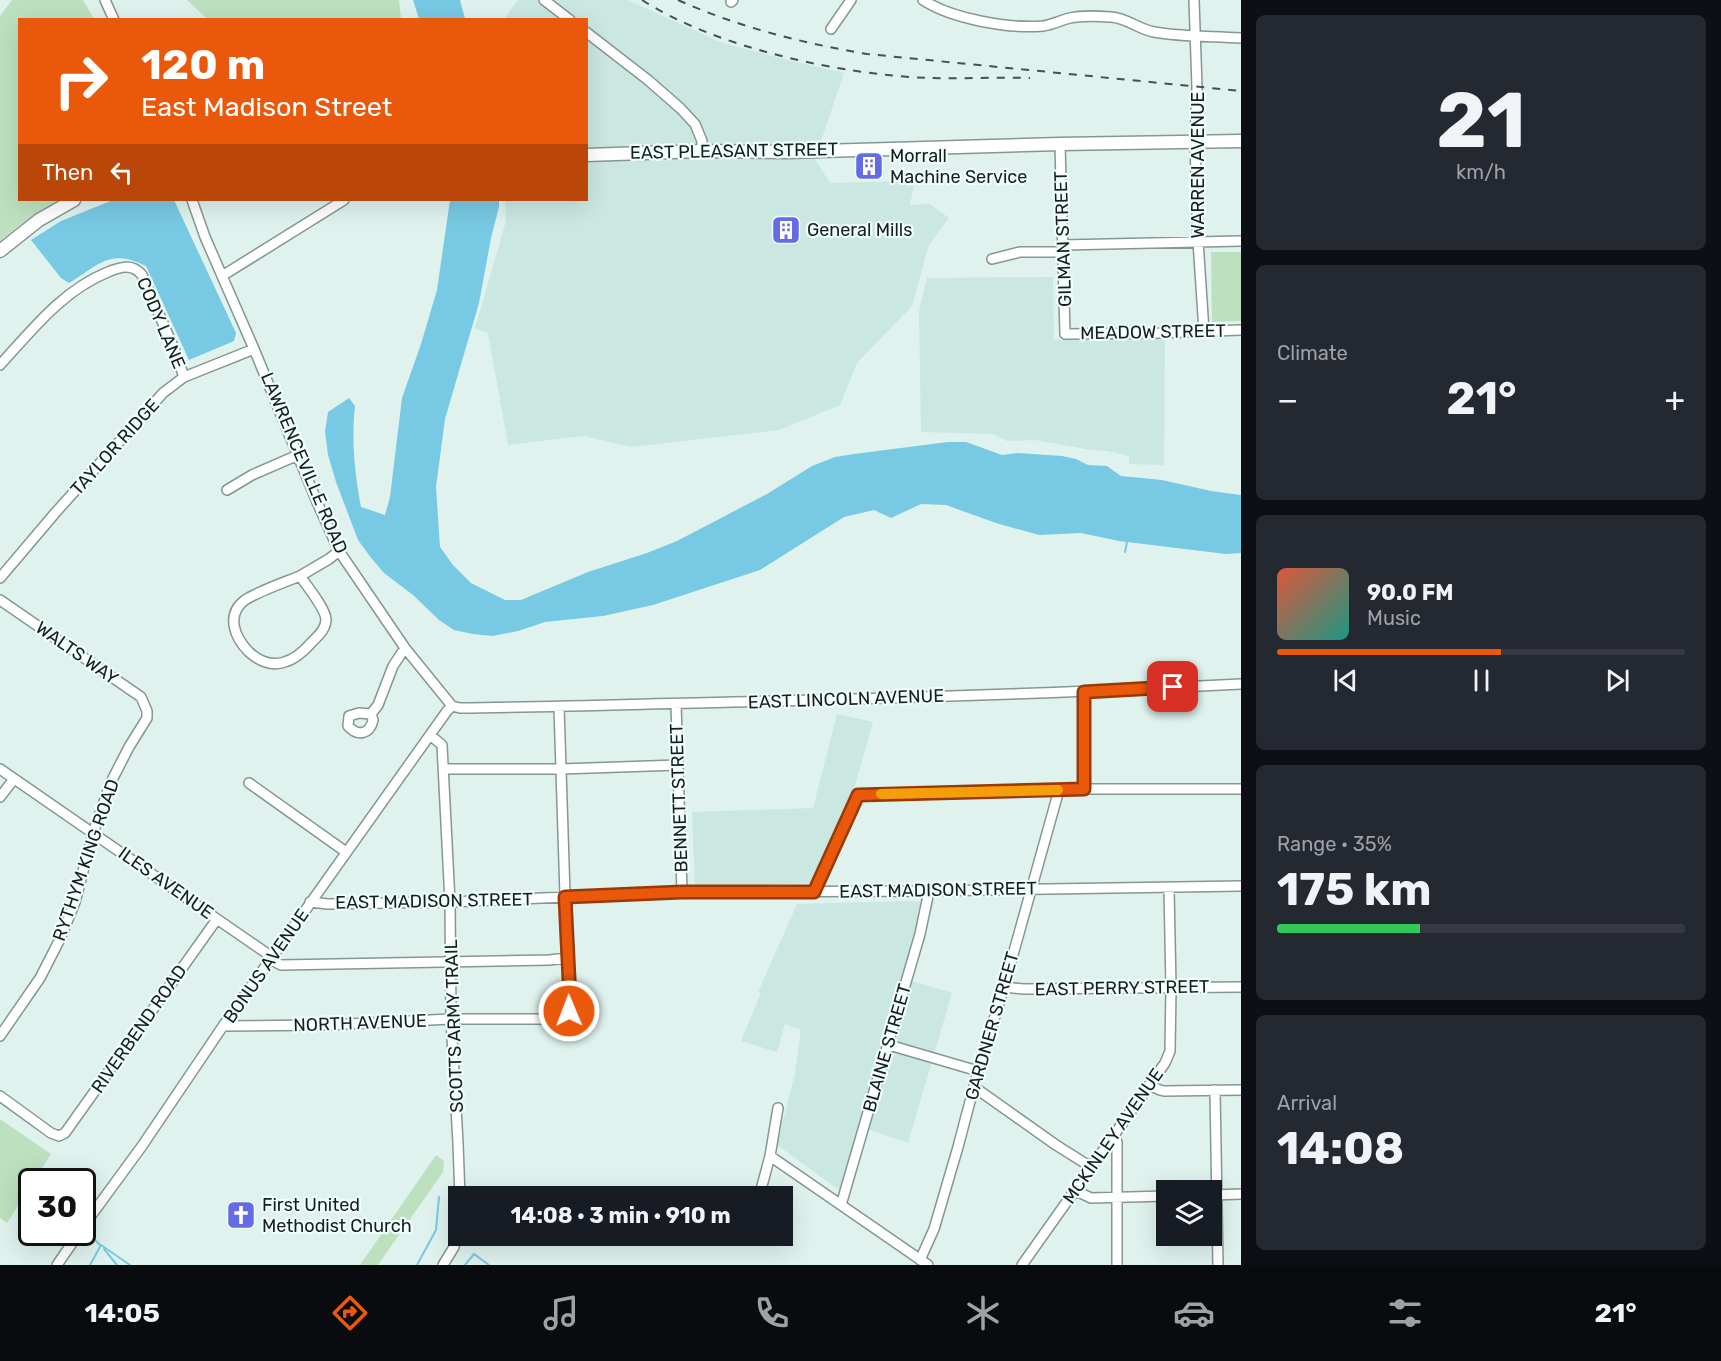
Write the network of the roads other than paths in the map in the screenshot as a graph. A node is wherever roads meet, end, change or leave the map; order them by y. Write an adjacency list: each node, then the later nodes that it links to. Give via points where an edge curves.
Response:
1 (105, 0): 6 (street)
2 (544, 0): 7 (street)
3 (851, 0): 8 (street)
4 (923, 0): 10 (street, via 978,21 1045,26 1084,16 1113,17 1152,32)
5 (1194, 0): 10 (street, WARREN AVENUE)
6 (113, 18)
7 (567, 18)
8 (831, 28)
9 (588, 34): 15 (street, via 680,108 695,124)
10 (1196, 35): 11 (street); 13 (street, WARREN AVENUE)
11 (1241, 38)
12 (1241, 141): 13 (main road, EAST PLEASANT STREET)
13 (1195, 142): 14 (main road, EAST PLEASANT STREET); 20 (street, WARREN AVENUE)
14 (1060, 144): 15 (main road, EAST PLEASANT STREET); 22 (street, GILMAN STREET)
15 (702, 151): 16 (main road, EAST PLEASANT STREET)
16 (588, 155)
17 (72, 201): 23 (main road, via 39,220)
18 (192, 201): 25 (street, LAWRENCEVILLE ROAD)
19 (342, 201): 25 (street)
20 (1198, 241): 21 (street); 22 (street); 27 (street, WARREN AVENUE)
21 (1241, 241)
22 (1063, 248): 24 (street); 28 (street, GILMAN STREET)
23 (0, 251)
24 (992, 259)
25 (222, 276): 29 (street, LAWRENCEVILLE ROAD)
26 (1241, 330): 27 (street, MEADOW STREET)
27 (1204, 331): 28 (street, MEADOW STREET)
28 (1065, 334)
29 (254, 349): 31 (street, TAYLOR RIDGE); 32 (street, LAWRENCEVILLE ROAD)
30 (0, 365): 31 (street, CODY LANE, via 60,301 99,275 131,267 141,274)
31 (184, 377): 36 (street, TAYLOR RIDGE, via 163,393 130,429)
32 (298, 455): 33 (street); 34 (street, LAWRENCEVILLE ROAD)
33 (227, 490)
34 (339, 551): 35 (street); 38 (street, LAWRENCEVILLE ROAD)
35 (300, 576): 35 (street, via 323,610 324,627 309,646 291,659 264,663 238,639 234,623 238,608 245,601)
36 (0, 578)
37 (0, 600): 44 (street, WALTS WAY, via 141,697)
38 (405, 648): 42 (street, LAWRENCEVILLE ROAD); 45 (street)
39 (1241, 684): 40 (street, EAST LINCOLN AVENUE)
40 (1084, 692): 41 (street, EAST LINCOLN AVENUE); 53 (street)
41 (676, 704): 43 (street, EAST LINCOLN AVENUE); 47 (street, BENNETT STREET)
42 (452, 706): 43 (street, EAST LINCOLN AVENUE); 46 (street, BONUS AVENUE)
43 (559, 707): 50 (street)
44 (147, 711): 57 (street, RYTHYM KING ROAD, via 147,718 111,782)
45 (370, 714)
46 (430, 735): 49 (street, SCOTTS ARMY TRAIL, via 442,745); 58 (street, BONUS AVENUE)
47 (678, 765): 50 (street); 63 (street, BENNETT STREET)
48 (0, 769): 51 (street, ILES AVENUE)
49 (443, 769): 50 (street); 67 (street, SCOTTS ARMY TRAIL)
50 (561, 770): 65 (street)
51 (14, 779): 56 (street); 57 (street, ILES AVENUE)
52 (249, 783): 58 (street)
53 (1084, 789): 54 (street); 55 (street)
54 (1241, 789)
55 (1059, 790): 60 (street, GARDNER STREET); 64 (street, via 858,795)
56 (0, 797)
57 (93, 833): 68 (street, ILES AVENUE); 77 (street, RYTHYM KING ROAD, via 75,902 60,939 40,978)
58 (346, 852): 66 (street, BONUS AVENUE)
59 (1241, 886): 61 (street, EAST MADISON STREET)
60 (1032, 888): 61 (street, EAST MADISON STREET); 62 (street, EAST MADISON STREET); 72 (street, GARDNER STREET)
61 (1169, 888): 74 (street, MCKINLEY AVENUE)
62 (929, 891): 64 (street, EAST MADISON STREET); 78 (street, BLAINE STREET)
63 (682, 892): 64 (street, EAST MADISON STREET); 65 (street, EAST MADISON STREET)
64 (814, 892)
65 (565, 897): 67 (street, EAST MADISON STREET); 70 (street)
66 (310, 902): 67 (street, EAST MADISON STREET); 69 (street, BONUS AVENUE)
67 (450, 902): 71 (street, SCOTTS ARMY TRAIL)
68 (217, 919): 69 (street, ILES AVENUE); 84 (street, RIVERBEND ROAD, via 64,1133 51,1133)
69 (272, 957): 71 (street, ILES AVENUE, via 281,965); 76 (street, BONUS AVENUE)
70 (567, 958): 71 (street, ILES AVENUE); 75 (street, NORTH AVENUE, via 567,1015 557,1019)
71 (451, 961): 75 (street, SCOTTS ARMY TRAIL)
72 (1004, 987): 74 (street, EAST PERRY STREET); 79 (street, GARDNER STREET)
73 (1241, 987): 74 (street, EAST PERRY STREET)
74 (1172, 988): 80 (street, MCKINLEY AVENUE, via 1170,1050)
75 (451, 1019): 76 (street, NORTH AVENUE); 90 (street, SCOTTS ARMY TRAIL)
76 (223, 1026): 98 (street, BONUS AVENUE)
77 (0, 1036)
78 (889, 1045): 79 (street); 97 (street, BLAINE STREET)
79 (978, 1071): 81 (street, GARDNER STREET)
80 (1149, 1085): 82 (street, via 1160,1090); 86 (street, MCKINLEY AVENUE)
81 (974, 1087): 88 (street); 102 (street, GARDNER STREET)
82 (1215, 1090): 83 (street); 89 (street)
83 (1241, 1090)
84 (0, 1096)
85 (778, 1108): 87 (street)
86 (1113, 1136): 88 (street, MCKINLEY AVENUE); 96 (street, via 1117,1142)
87 (770, 1156): 91 (street); 97 (street)
88 (1091, 1167): 92 (street, MCKINLEY AVENUE)
89 (1214, 1180)
90 (460, 1186)
91 (762, 1186)
92 (1074, 1190): 96 (street, via 1092,1198); 105 (street, MCKINLEY AVENUE)
93 (1241, 1194): 94 (street)
94 (1222, 1195)
95 (1156, 1196): 96 (street)
96 (1117, 1197): 106 (street)
97 (841, 1205): 102 (street)
98 (96, 1209)
99 (70, 1246): 103 (street)
100 (454, 1246): 104 (street)
101 (1217, 1246): 107 (street)
102 (924, 1262)
103 (57, 1265)
104 (443, 1265)
105 (1022, 1265)
106 (1117, 1265)
107 (1218, 1265)

